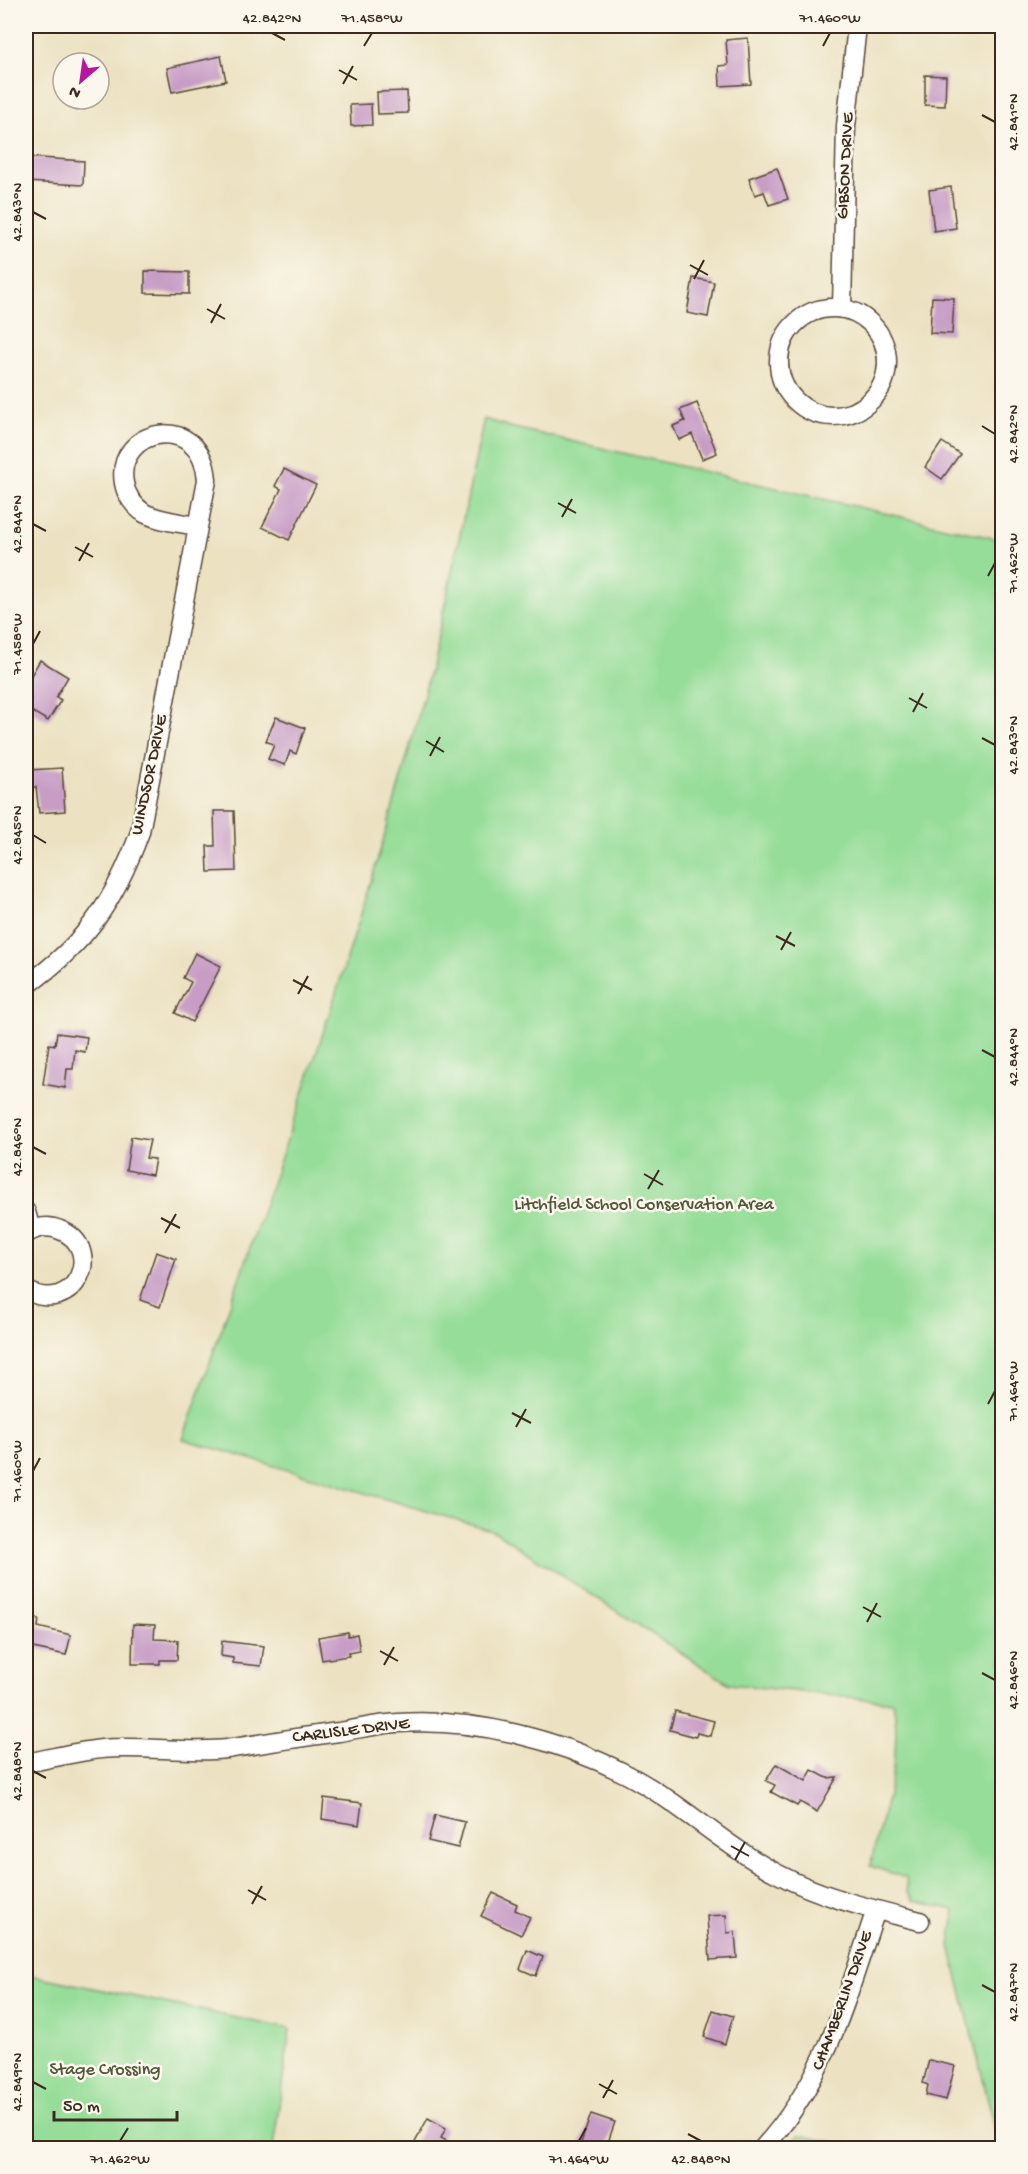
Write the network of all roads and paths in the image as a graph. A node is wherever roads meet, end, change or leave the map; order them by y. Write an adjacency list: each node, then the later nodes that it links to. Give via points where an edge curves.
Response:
1 (857, 26): 2 (street, GIBSON DRIVE, via 846,126)
2 (842, 308): 2 (street, via 870,321 880,333 886,348 887,371 879,393 868,404 855,412 824,416 809,411 789,394 779,358 786,333 800,319 816,310)
3 (198, 526): 3 (street, WINDSOR DRIVE, via 158,518 133,503 123,476 125,462 132,449 144,440 156,435 176,436 193,445 201,455 207,480); 4 (street, WINDSOR DRIVE, via 140,832 127,868 107,904 83,935 54,966)
4 (26, 986)
5 (26, 1212): 6 (street)
6 (28, 1232): 7 (street, via 42,1227 64,1231 79,1247 82,1270 78,1280 61,1295 49,1298)
7 (26, 1290)
8 (26, 1763): 9 (street, CARLISLE DRIVE, via 101,1749 202,1752 396,1723 502,1731 566,1749 628,1775 778,1874 834,1898)
9 (876, 1910): 10 (street, CARLISLE DRIVE); 11 (street, CHAMBERLIN DRIVE, via 825,2056 801,2100)
10 (920, 1922)
11 (763, 2148)

